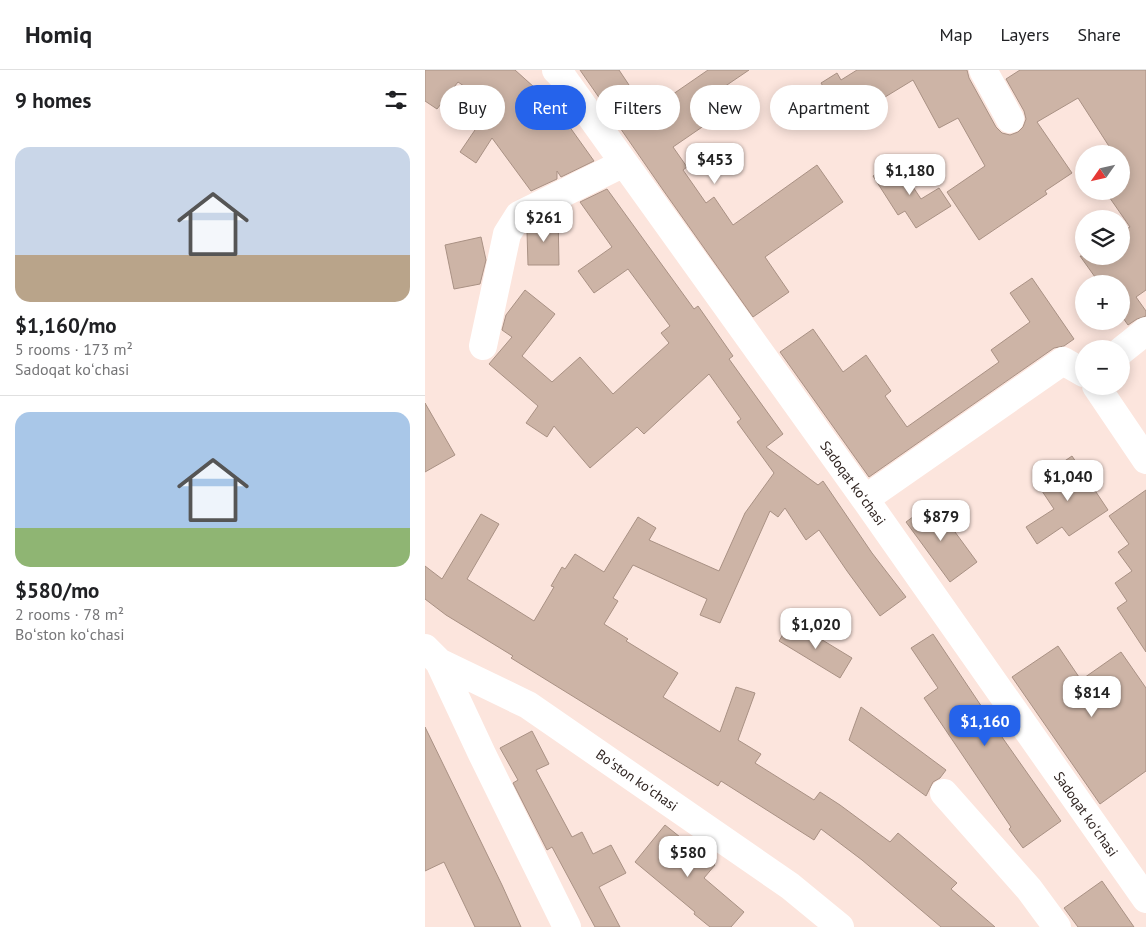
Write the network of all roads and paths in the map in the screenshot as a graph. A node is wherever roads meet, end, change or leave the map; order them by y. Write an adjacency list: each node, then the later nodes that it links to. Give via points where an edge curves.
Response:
1 (556, 70): 4 (street, Sadoqat koʻchasi)
2 (983, 70): 3 (street)
3 (1010, 120)
4 (624, 163): 7 (street, via 519,215 507,234); 11 (street, Sadoqat koʻchasi)
5 (1146, 331): 6 (street)
6 (1130, 344)
7 (483, 346)
8 (1075, 368): 11 (street, via 1063,361)
9 (1102, 395): 10 (street)
10 (1146, 460)
11 (865, 499): 14 (street, Sadoqat koʻchasi)
12 (432, 655): 15 (street); 16 (street, Boʻston koʻchasi, via 528,705 790,886)
13 (944, 793): 17 (street, via 1029,889)
14 (1146, 899)
15 (567, 927)
16 (840, 927)
17 (1057, 927)

